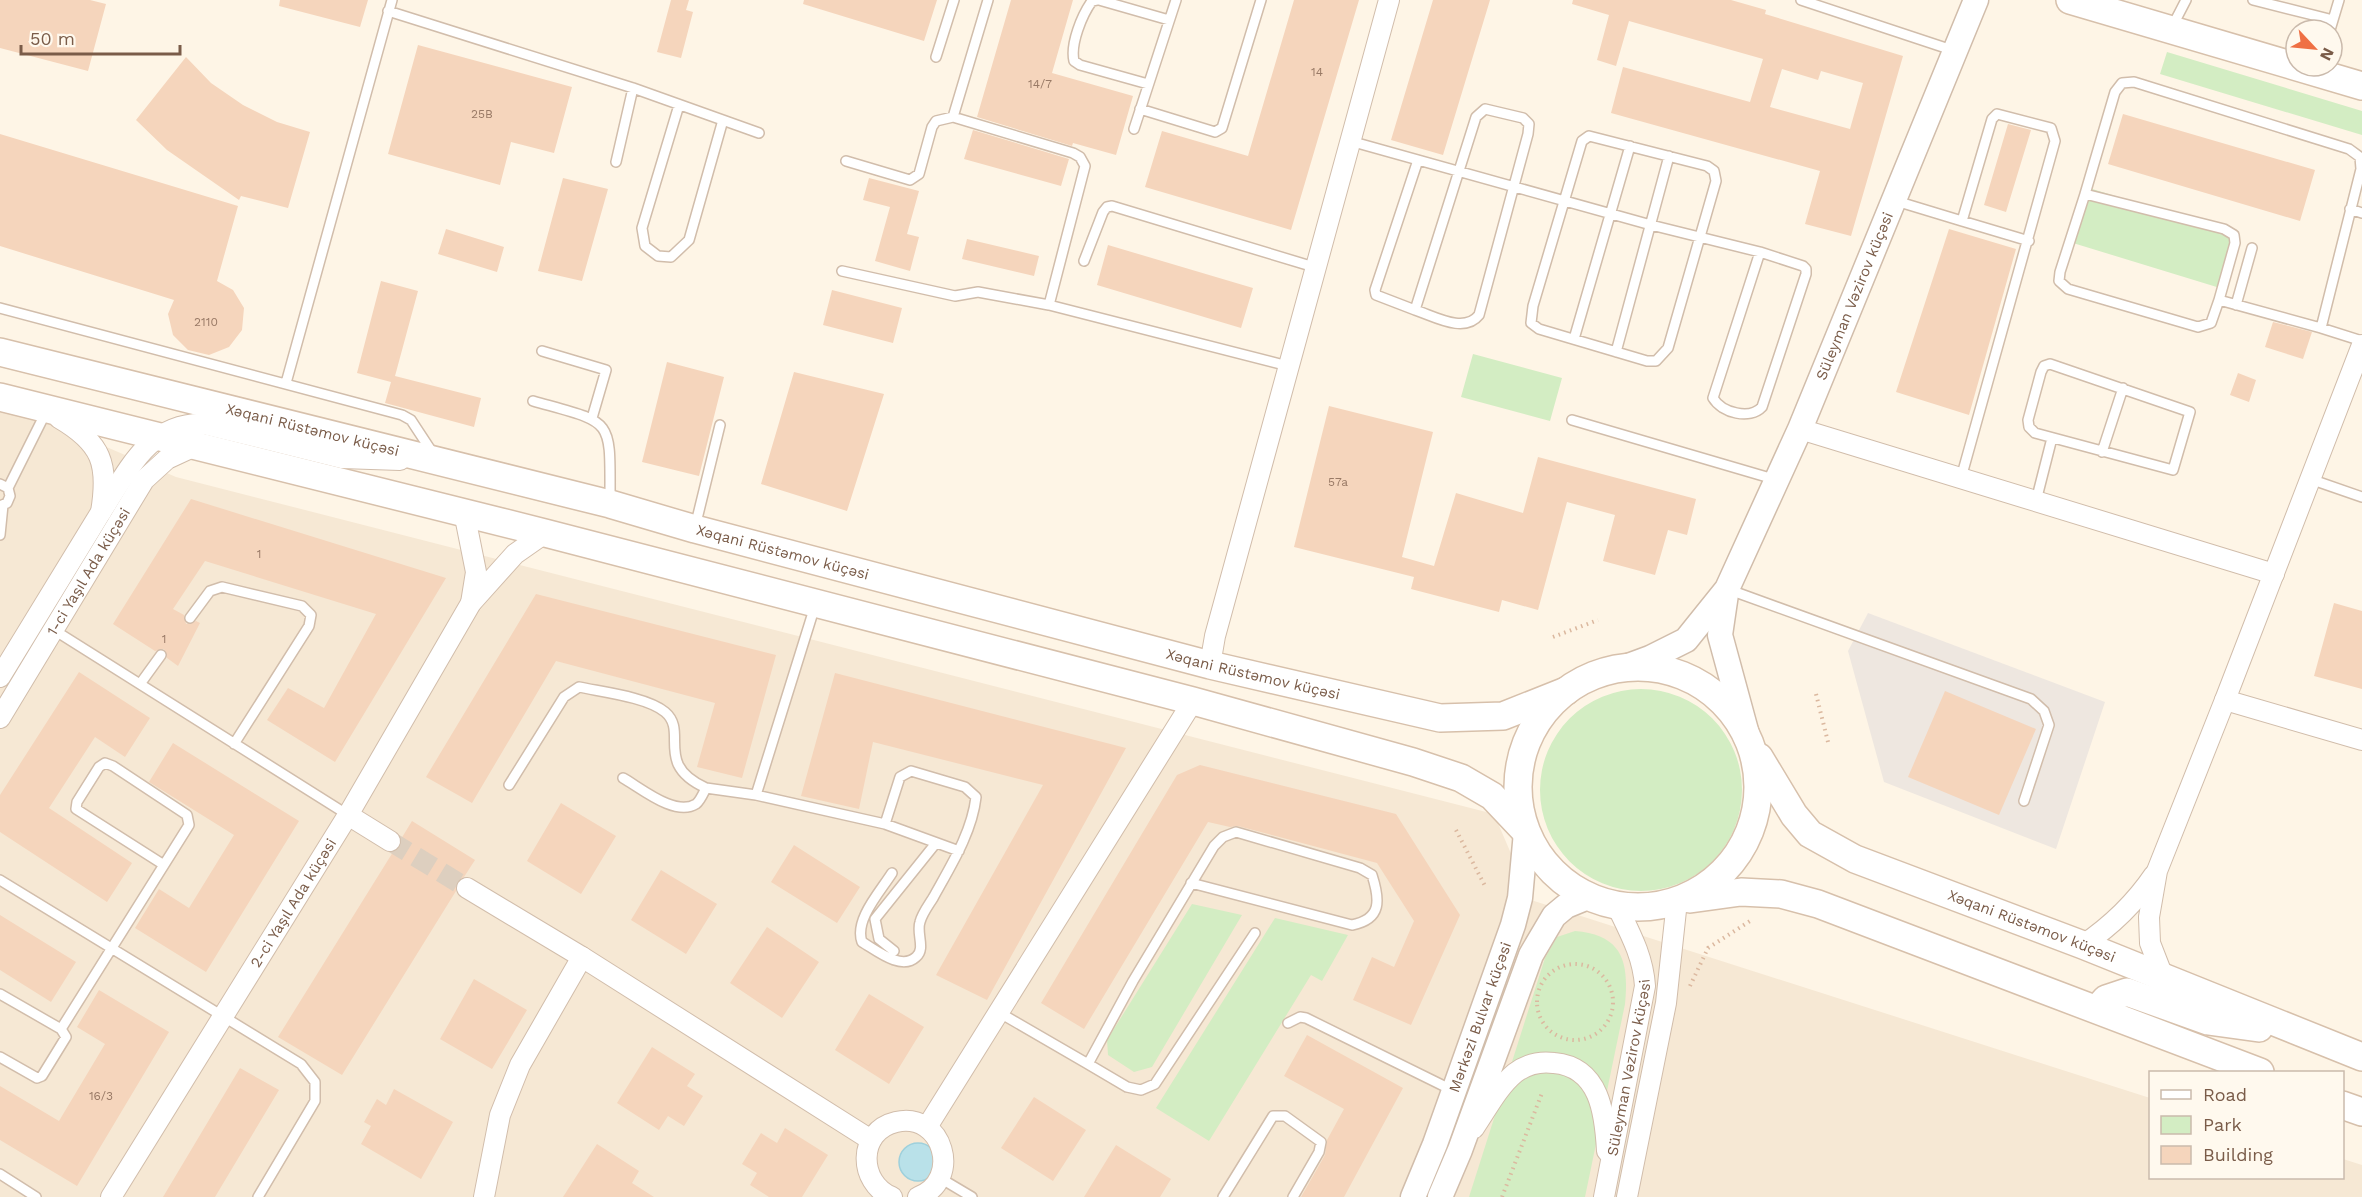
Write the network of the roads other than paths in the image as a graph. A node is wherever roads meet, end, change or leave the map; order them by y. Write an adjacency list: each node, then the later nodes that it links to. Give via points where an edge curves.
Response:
1 (392, 0): 14 (lane)
2 (954, 0): 20 (lane)
3 (988, 0): 28 (lane)
4 (1098, 0): 17 (lane); 23 (lane, via 1087,8 1072,52 1074,60)
5 (1176, 0): 17 (lane)
6 (1261, 0): 27 (lane, via 1222,128 1215,132)
7 (1389, 0): 32 (street)
8 (1801, 0): 19 (lane)
9 (1976, 0): 19 (street, Süleyman Vəzirov küçəsi)
10 (2070, 0): 18 (main road)
11 (2186, 0): 18 (lane)
12 (2253, 0): 15 (lane)
13 (2339, 0): 16 (lane)
14 (388, 11): 25 (lane); 67 (lane)
15 (2309, 18)
16 (2333, 18)
17 (1169, 20): 23 (lane)
18 (2171, 30): 21 (main road)
19 (1955, 51): 41 (street, Süleyman Vəzirov küçəsi)
20 (936, 57)
21 (2284, 60)
22 (2340, 78): 24 (main road)
23 (1148, 84): 27 (lane)
24 (2362, 87)
25 (633, 88): 26 (lane); 37 (lane)
26 (679, 105): 29 (lane); 29 (lane, via 642,228 645,246 658,256 671,257 689,240)
27 (1140, 109): 30 (lane)
28 (953, 117): 36 (lane, via 936,121 932,127 915,178 910,180); 56 (lane, via 1073,153 1085,166)
29 (723, 120): 31 (lane)
30 (1134, 129)
31 (759, 132)
32 (1350, 141): 35 (lane); 53 (street)
33 (1630, 146): 34 (lane); 42 (lane, via 1589,136 1582,141); 44 (lane)
34 (1669, 156): 47 (lane); 48 (lane, via 1714,171 1716,181)
35 (1418, 160): 38 (lane); 59 (lane, via 1375,290 1376,295)
36 (846, 161)
37 (616, 162)
38 (1460, 172): 39 (lane); 39 (lane, via 1480,111 1523,118 1528,134); 59 (lane)
39 (1513, 187): 42 (lane); 59 (lane, via 1479,315 1465,325)
40 (2085, 194): 43 (lane, via 2115,92 2122,83 2134,82 2349,149 2360,157 2361,169); 55 (lane, via 2234,234); 55 (lane, via 2060,272 2059,281 2068,289 2198,327 2211,323)
41 (1894, 200): 46 (lane); 75 (street, Süleyman Vəzirov küçəsi)
42 (1563, 201): 44 (lane); 61 (lane, via 1531,323)
43 (2350, 209): 45 (lane); 60 (lane)
44 (1610, 213): 47 (lane); 61 (lane)
45 (2362, 213)
46 (1962, 220): 49 (lane); 49 (lane, via 1992,119 1997,114 2051,128 2055,141)
47 (1651, 225): 48 (lane); 65 (lane)
48 (1700, 236): 51 (lane); 65 (lane, via 1663,356 1647,361)
49 (2029, 241): 81 (lane)
50 (2252, 248): 57 (lane)
51 (1760, 252): 51 (lane, via 1803,266 1806,274 1762,407 1747,415 1717,405 1713,398)
52 (1084, 261): 53 (lane, via 1103,212 1112,206)
53 (1314, 267): 66 (street)
54 (842, 271): 56 (lane, via 955,296 978,292)
55 (2219, 300): 57 (lane)
56 (1048, 305): 66 (lane)
57 (2236, 305): 60 (lane)
58 (0, 308): 67 (lane)
59 (1415, 310)
60 (2321, 328): 62 (lane)
61 (1574, 339): 65 (lane)
62 (2362, 343): 82 (street)
63 (542, 351): 72 (lane, via 606,370)
64 (0, 352): 80 (main road, Xəqani Rüstəmov küçəsi)
65 (1616, 352)
66 (1288, 366): 101 (street)
67 (286, 383): 80 (lane, via 402,414 411,420)
68 (2123, 388): 77 (lane, via 2050,364 2044,366 2028,420 2035,433); 79 (lane); 79 (lane, via 2190,412 2175,466 2168,471)
69 (0, 397): 71 (main road)
70 (533, 401): 72 (lane)
71 (47, 410): 76 (main road); 84 (lane); 89 (street, 1-ci Yaşıl Ada küçəsi, via 80,430 100,454 105,487)
72 (592, 418): 87 (lane, via 609,437)
73 (1572, 420): 83 (lane)
74 (720, 425): 91 (lane)
75 (1800, 429): 81 (street); 83 (street, Süleyman Vəzirov küçəsi)
76 (158, 437): 78 (main road); 80 (street, via 174,426 204,424 342,458); 89 (street, via 134,462)
77 (2052, 438): 79 (lane); 86 (lane)
78 (195, 446): 90 (main road); 99 (street, 1-ci Yaşıl Ada küçəsi, via 167,459 144,480)
79 (2102, 452)
80 (438, 462): 87 (main road, Xəqani Rüstəmov küçəsi)
81 (1961, 478): 86 (street)
82 (2310, 479): 85 (lane); 94 (street)
83 (1777, 480): 95 (street, Süleyman Vəzirov küçəsi)
84 (4, 486): 88 (lane, via 10,496)
85 (2362, 497)
86 (2036, 501): 94 (street)
87 (610, 504): 91 (main road, Xəqani Rüstəmov küçəsi)
88 (1, 505): 93 (lane)
89 (101, 512): 103 (street, 1-ci Yaşıl Ada küçəsi)
90 (464, 512): 92 (main road); 96 (street, 2-ci Yaşıl Ada küçəsi, via 476,572)
91 (695, 529): 101 (main road, Xəqani Rüstəmov küçəsi)
92 (545, 533): 96 (street, 2-ci Yaşıl Ada küçəsi, via 515,554); 97 (main road)
93 (0, 535)
94 (2274, 574): 107 (street)
95 (1727, 589): 102 (street, via 1686,640); 109 (street, via 1720,635); 116 (lane, via 2031,699 2044,711 2049,725)
96 (471, 603): 117 (street, 2-ci Yaşıl Ada küçəsi)
97 (815, 603): 106 (main road); 115 (lane)
98 (190, 618): 111 (lane, via 210,591 222,587 302,606 310,615 309,626)
99 (54, 630): 104 (lane); 108 (street, 1-ci Yaşıl Ada küçəsi)
100 (161, 655): 104 (lane)
101 (1210, 665): 105 (main road, Xəqani Rüstəmov küçəsi, via 1440,718 1503,716)
102 (1623, 668): 105 (main road, Xəqani Rüstəmov küçəsi, via 1593,676); 109 (main road, Xəqani Rüstəmov küçəsi, via 1664,669 1702,685 1729,708)
103 (0, 677)
104 (140, 684): 111 (lane)
105 (1566, 691): 119 (main road, via 1539,719 1522,754 1517,793)
106 (1193, 700): 119 (main road, via 1461,778 1492,796); 140 (street)
107 (2226, 700): 110 (street); 124 (street)
108 (0, 718)
109 (1748, 738): 130 (main road, via 1758,787 1748,835 1738,853 1712,882); 133 (main road, Xəqani Rüstəmov küçəsi, via 1794,815 1810,834 1876,867)
110 (2362, 740)
111 (234, 744): 117 (lane)
112 (623, 778): 114 (lane, via 673,806 685,808 698,803)
113 (509, 785): 114 (lane, via 564,697 579,687 640,701 663,711 672,720 679,770 693,783)
114 (706, 788): 115 (lane)
115 (756, 795): 118 (lane)
116 (2024, 801)
117 (348, 816): 120 (street); 141 (street, 2-ci Yaşıl Ada küçəsi)
118 (885, 824): 121 (lane); 122 (lane, via 900,777 911,771 965,787 976,797 975,811)
119 (1526, 832): 129 (main road, via 1544,864); 149 (street, Mərkəzi Bulvar küçəsi, via 1516,916)
120 (390, 841)
121 (936, 843): 122 (lane); 135 (lane, via 875,919 879,939)
122 (959, 850): 125 (lane, via 919,923 920,950 909,961 899,962 862,942 859,934 862,920)
123 (164, 865): 123 (lane, via 189,825 187,815 105,763 76,809); 134 (lane)
124 (2157, 871): 133 (street, via 2141,895); 137 (street, via 2149,917 2150,943)
125 (892, 873)
126 (0, 880): 134 (lane)
127 (1191, 884): 127 (lane, via 1352,925 1366,923 1377,909 1378,894 1372,875 1360,868 1236,832 1214,846); 147 (lane)
128 (467, 888): 136 (street)
129 (1588, 897): 131 (main road); 154 (street, Mərkəzi Bulvar küçəsi, via 1554,916 1531,955)
130 (1677, 901): 131 (main road, via 1647,907); 139 (main road, via 1741,892 1781,894); 169 (street, Süleyman Vəzirov küçəsi, via 1666,1004)
131 (1617, 906): 157 (street, Süleyman Vəzirov küçəsi, via 1638,949 1645,986)
132 (1255, 933): 147 (lane, via 1155,1084 1141,1090 1127,1087)
133 (2084, 945): 137 (main road, Xəqani Rüstəmov küçəsi)
134 (110, 948): 141 (lane); 143 (lane)
135 (894, 951)
136 (582, 957): 153 (street); 162 (street, via 520,1065 500,1115)
137 (2164, 979): 144 (main road, Xəqani Rüstəmov küçəsi)
138 (0, 994): 143 (lane)
139 (2097, 1009): 144 (main road, via 2106,999 2127,992 2208,1021); 148 (main road)
140 (1000, 1013): 147 (lane); 152 (street)
141 (222, 1016): 160 (street, 2-ci Yaşıl Ada küçəsi); 161 (lane, via 302,1064 315,1082 315,1101)
142 (1288, 1023): 149 (lane, via 1306,1018)
143 (61, 1029): 145 (lane, via 66,1037 42,1076 37,1078)
144 (2302, 1034): 146 (main road, Xəqani Rüstəmov küçəsi)
145 (0, 1057)
146 (2362, 1058)
147 (1088, 1064)
148 (2257, 1071)
149 (1454, 1091): 167 (street, Mərkəzi Bulvar küçəsi)
150 (2344, 1105): 151 (main road)
151 (2362, 1112)
152 (927, 1127): 153 (street, via 907,1120 894,1122); 156 (street, via 944,1152)
153 (871, 1140): 158 (street, via 865,1161 868,1174 874,1185)
154 (1460, 1150): 157 (street, via 1498,1091 1518,1071 1542,1062 1565,1064 1577,1068 1594,1087 1601,1106 1606,1136); 168 (street, Mərkəzi Bulvar küçəsi)
155 (0, 1174): 159 (lane)
156 (940, 1178): 163 (street, via 932,1189); 164 (lane)
157 (1606, 1187)
158 (889, 1196)
159 (36, 1197)
160 (111, 1197)
161 (258, 1197)
162 (484, 1197)
163 (918, 1197)
164 (972, 1197)
165 (1223, 1197): 166 (lane, via 1273,1116 1285,1116 1321,1142)
166 (1293, 1197)
167 (1413, 1197)
168 (1440, 1197)
169 (1627, 1197)

